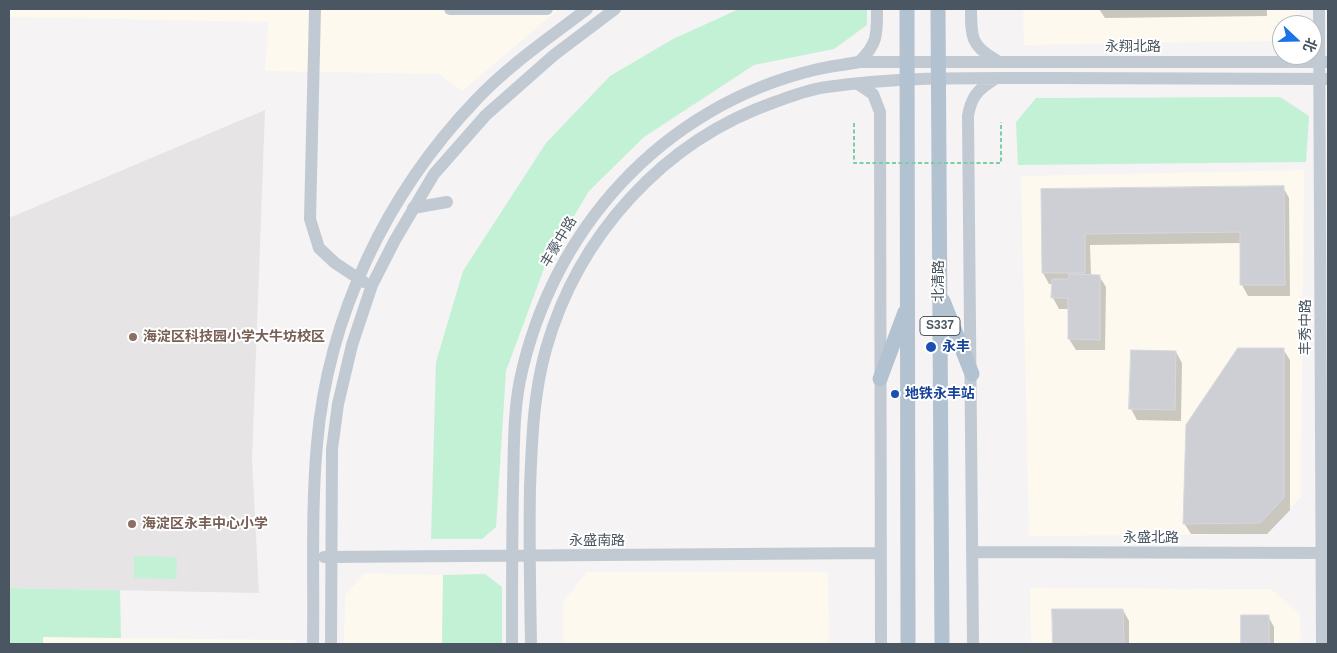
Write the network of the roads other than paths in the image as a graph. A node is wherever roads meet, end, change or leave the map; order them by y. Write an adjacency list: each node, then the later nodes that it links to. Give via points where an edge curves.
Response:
1 (315, 9): 23 (street, via 310,219 319,248)
2 (450, 9): 3 (street)
3 (547, 9)
4 (587, 9): 23 (street, via 515,64 445,134 396,205)
5 (615, 9): 22 (street, via 554,55 486,115 434,174)
6 (878, 9): 14 (street, via 878,29 872,50)
7 (907, 9): 11 (main road, S337)
8 (938, 9): 12 (main road, 北清路 / S337)
9 (971, 9): 13 (street, via 971,36 979,51)
10 (1319, 9): 15 (street, 丰秀中路)
11 (908, 61): 12 (street, 永翔北路); 14 (street, 丰豪中路); 19 (main road, S337)
12 (937, 61): 13 (street, 永翔北路); 17 (main road, 北清路 / S337)
13 (998, 61): 15 (street, 永翔北路)
14 (860, 62): 32 (street, 丰豪中路, via 785,79 723,104 699,118 630,172 588,221 553,282 532,337 520,382 514,432)
15 (1324, 62): 18 (street, 丰秀中路)
16 (996, 78): 17 (street); 18 (street); 27 (street, via 979,88 970,102 968,116)
17 (938, 79): 19 (street); 25 (main road, 北清路 / S337)
18 (1324, 79): 30 (street, 丰秀中路)
19 (908, 80): 20 (street); 26 (main road, S337)
20 (858, 84): 28 (street, via 873,94 880,112); 33 (street, via 825,87 795,95 761,107 706,135 660,167 619,211 593,246 559,314 546,348 537,388 532,431)
21 (447, 202): 22 (street)
22 (413, 208): 24 (street)
23 (357, 279): 24 (street); 34 (street, via 336,339 324,392 317,444)
24 (372, 285): 35 (street, via 352,345 338,404 332,449)
25 (940, 292): 27 (main road); 42 (main road, 北清路 / S337)
26 (908, 304): 28 (main road); 41 (main road, S337)
27 (972, 374): 29 (street)
28 (880, 379): 31 (street)
29 (973, 552): 30 (street, 永盛北路); 43 (street)
30 (1325, 553): 44 (street, 丰秀中路)
31 (880, 554): 33 (street, 永盛南路); 40 (street)
32 (512, 556): 33 (street, 永盛南路); 35 (street, 永盛南路); 38 (street, 丰豪中路)
33 (529, 556): 39 (street)
34 (314, 557): 35 (street, 永盛南路); 36 (street)
35 (332, 557): 37 (street)
36 (313, 644)
37 (331, 644)
38 (512, 644)
39 (531, 644)
40 (881, 644)
41 (908, 644)
42 (942, 644)
43 (973, 644)
44 (1322, 644)

